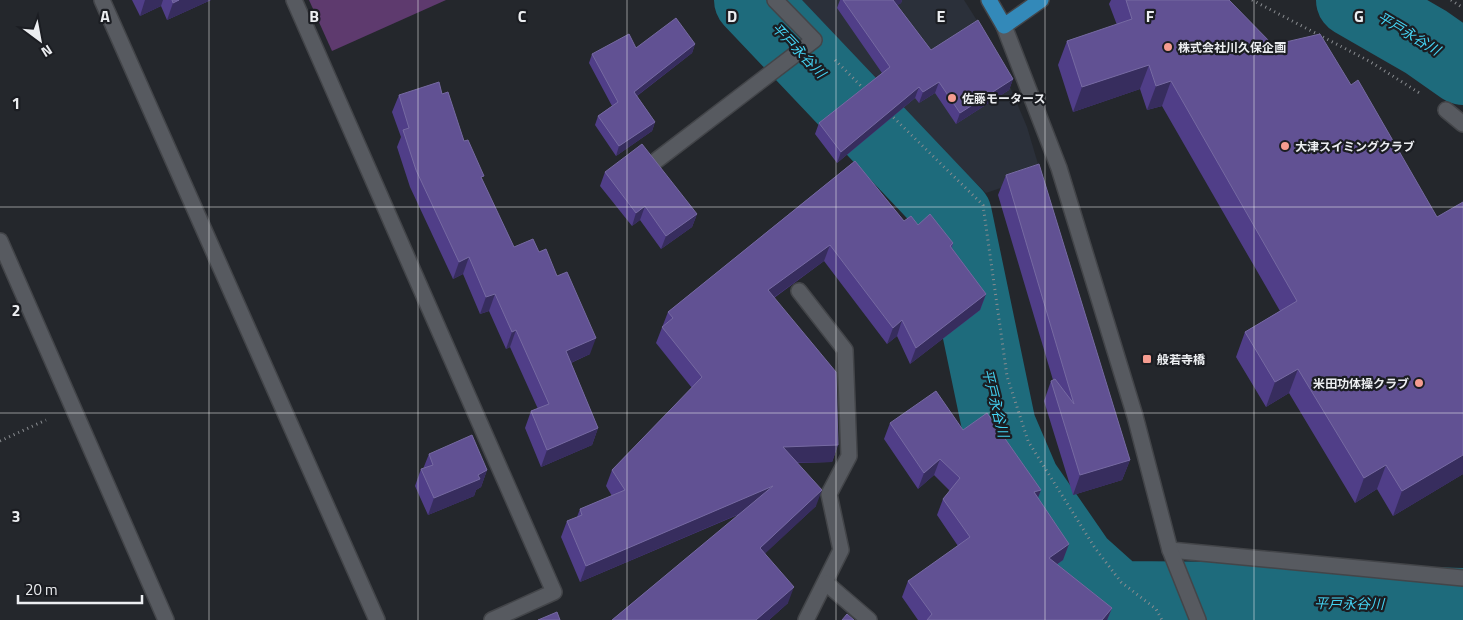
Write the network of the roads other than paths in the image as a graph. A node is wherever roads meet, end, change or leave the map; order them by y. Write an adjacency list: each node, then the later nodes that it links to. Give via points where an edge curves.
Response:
1 (102, 0): 16 (street)
2 (294, 0): 17 (street, via 554,592)
3 (776, 0): 9 (street, via 814,40)
4 (989, 0): 6 (main road)
5 (1041, 0): 6 (main road)
6 (1004, 26): 12 (street, via 1058,168 1135,416)
7 (1446, 110): 8 (street)
8 (1463, 124)
9 (658, 160)
10 (0, 241): 15 (street)
11 (799, 291): 14 (street, via 845,350 849,456 829,494 841,550)
12 (1170, 550): 13 (street); 20 (street)
13 (1463, 578)
14 (826, 583): 18 (street); 19 (street)
15 (166, 620)
16 (377, 620)
17 (492, 620)
18 (806, 620)
19 (870, 620)
20 (1198, 620)

